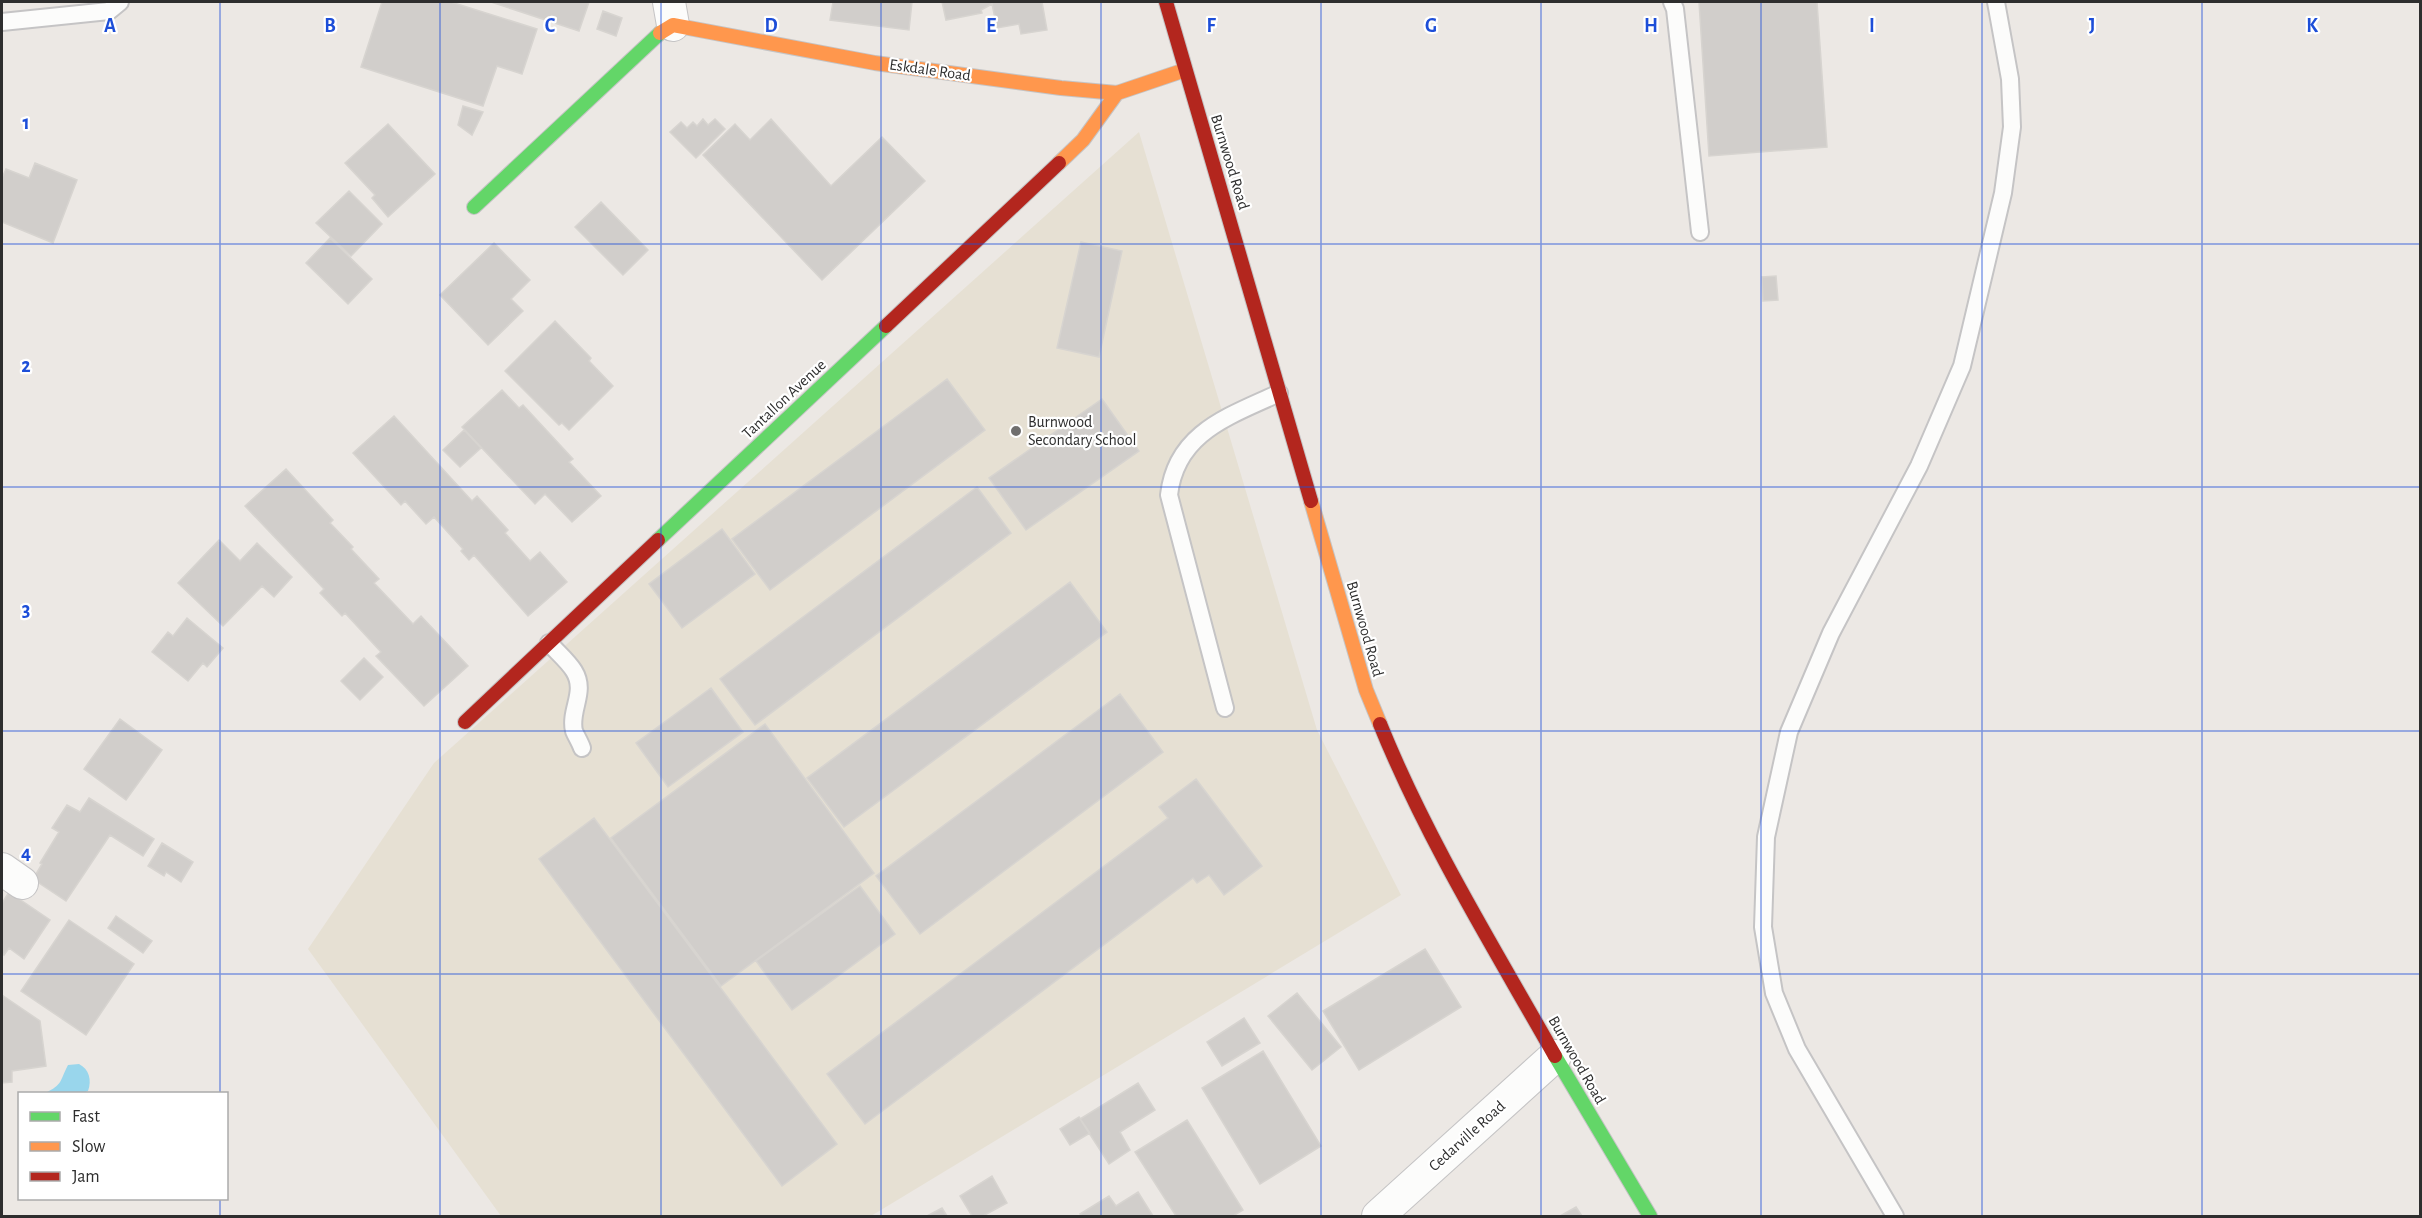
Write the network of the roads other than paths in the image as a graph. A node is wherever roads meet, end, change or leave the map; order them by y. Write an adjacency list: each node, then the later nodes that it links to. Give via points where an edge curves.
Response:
1 (120, 2): 6 (lane, via 109,11)
2 (1166, 2): 7 (street, Burnwood Road)
3 (1672, 2): 10 (lane)
4 (1996, 2): 19 (lane, via 2010,80 2013,128 2003,193 1962,366 1919,466 1831,633 1789,732 1766,837 1763,927 1774,993 1797,1049)
5 (671, 13): 8 (street, Eskdale Road, via 876,63); 9 (street, Eskdale Road, via 653,38)
6 (2, 22)
7 (1185, 70): 8 (street, Eskdale Road); 11 (street, Burnwood Road)
8 (1117, 93): 12 (street, Tantallon Avenue, via 1083,140)
9 (474, 207)
10 (1700, 232)
11 (1280, 393): 13 (lane, via 1210,426 1192,443 1171,478 1169,495); 16 (street, Burnwood Road, via 1366,690 1400,774)
12 (549, 643): 14 (street, Tantallon Avenue); 15 (lane, via 579,683 574,730)
13 (1225, 708)
14 (465, 722)
15 (582, 748)
16 (1555, 1056): 17 (street, Cedarville Road); 18 (street, Burnwood Road)
17 (1378, 1216)
18 (1650, 1216)
19 (1895, 1216)

